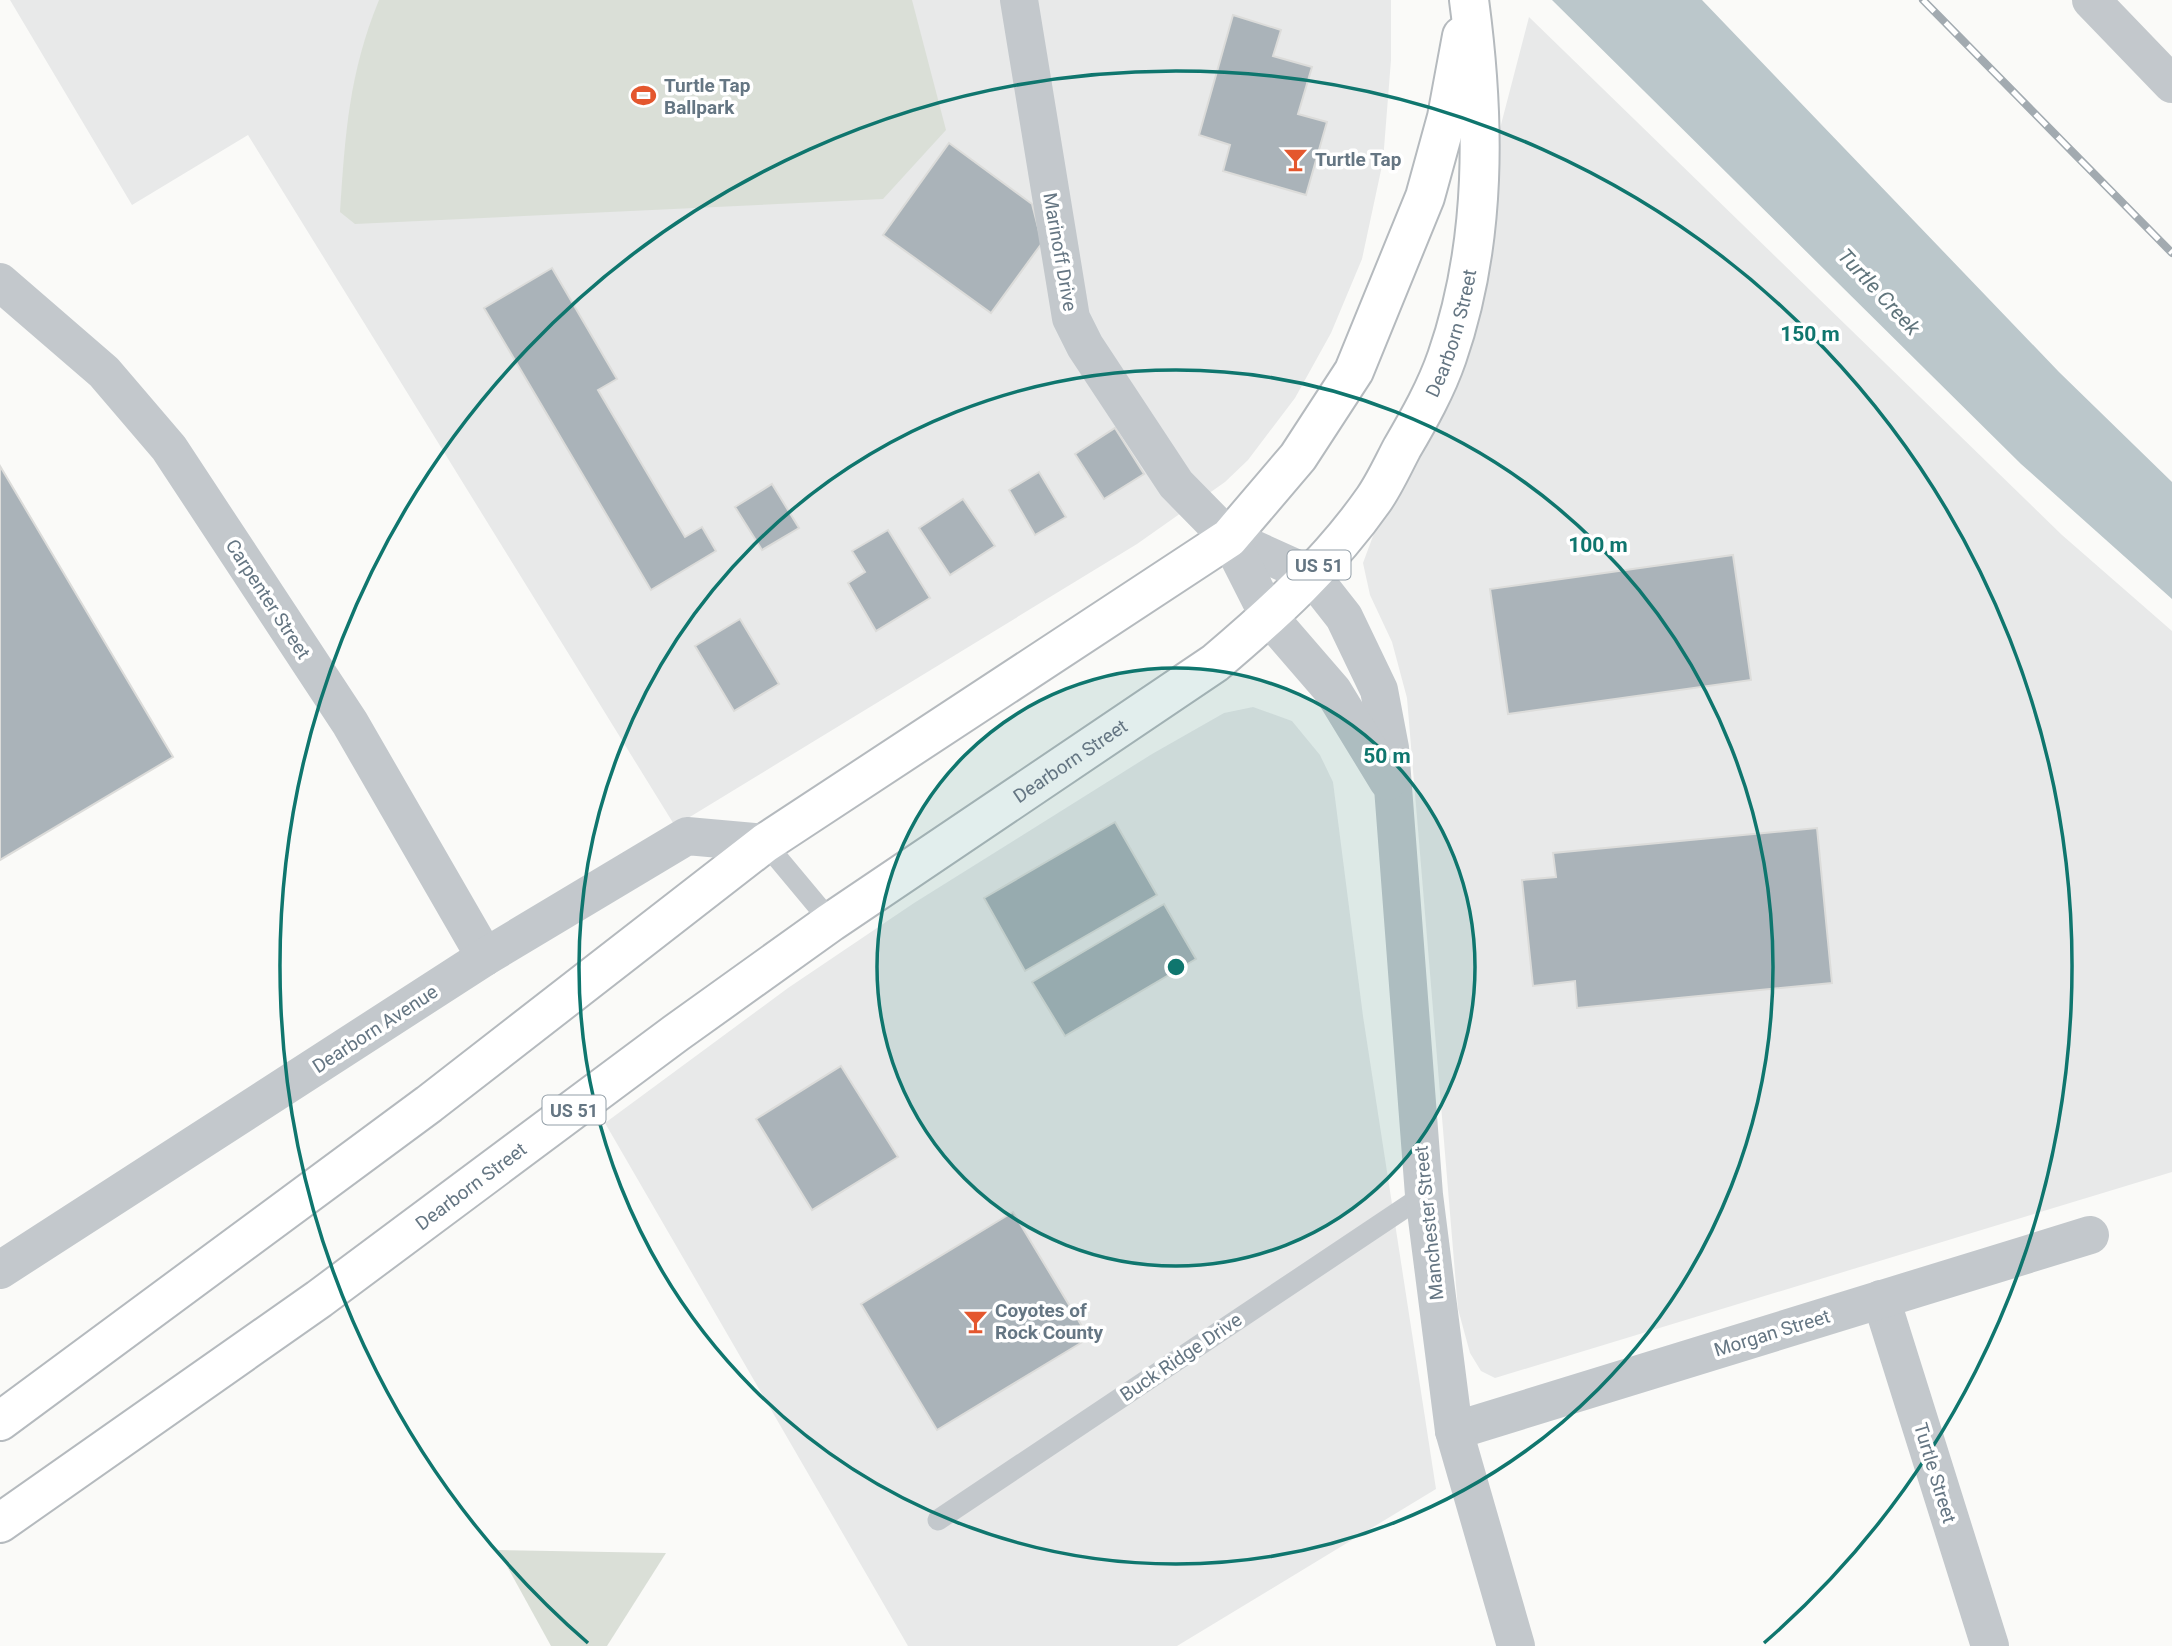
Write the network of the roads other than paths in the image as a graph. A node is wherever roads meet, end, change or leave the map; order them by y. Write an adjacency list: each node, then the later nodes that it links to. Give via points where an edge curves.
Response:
1 (1018, 0): 6 (street, Marinoff Drive, via 1071,318 1176,484)
2 (1469, 0): 6 (main road, Dearborn Street / US 51, via 1447,117 1425,197 1354,371 1297,457); 7 (main road, Dearborn Street / US 51, via 1479,73 1481,176 1467,276 1447,357 1424,410 1374,498)
3 (2091, 0): 4 (street)
4 (2172, 84)
5 (0, 282): 12 (street, Carpenter Street, via 104,372 169,448 349,723)
6 (1229, 538): 7 (street, Manchester Street); 8 (street, Manchester Street); 10 (main road, Dearborn Street / US 51)
7 (1311, 575): 8 (main road, Dearborn Street / US 51); 9 (street, Manchester Street, via 1344,617 1379,690)
8 (1269, 617): 9 (street, Manchester Street, via 1333,691); 11 (main road, Dearborn Street / US 51, via 1215,663)
9 (1394, 791): 13 (street, Manchester Street)
10 (765, 843): 11 (lane); 12 (street, Dearborn Avenue, via 687,836); 17 (main road, Dearborn Street / US 51, via 548,1012)
11 (831, 922): 20 (main road, Dearborn Street / US 51, via 319,1299)
12 (485, 957): 15 (street, Dearborn Avenue)
13 (1424, 1195): 18 (street, Manchester Street); 19 (lane, Buck Ridge Drive)
14 (2090, 1235): 16 (street, Morgan Street)
15 (0, 1270)
16 (1881, 1299): 18 (street, Morgan Street); 22 (street, Turtle Street)
17 (0, 1421)
18 (1454, 1432): 21 (street, Manchester Street)
19 (938, 1520)
20 (0, 1523)
21 (1516, 1646)
22 (1990, 1646)

